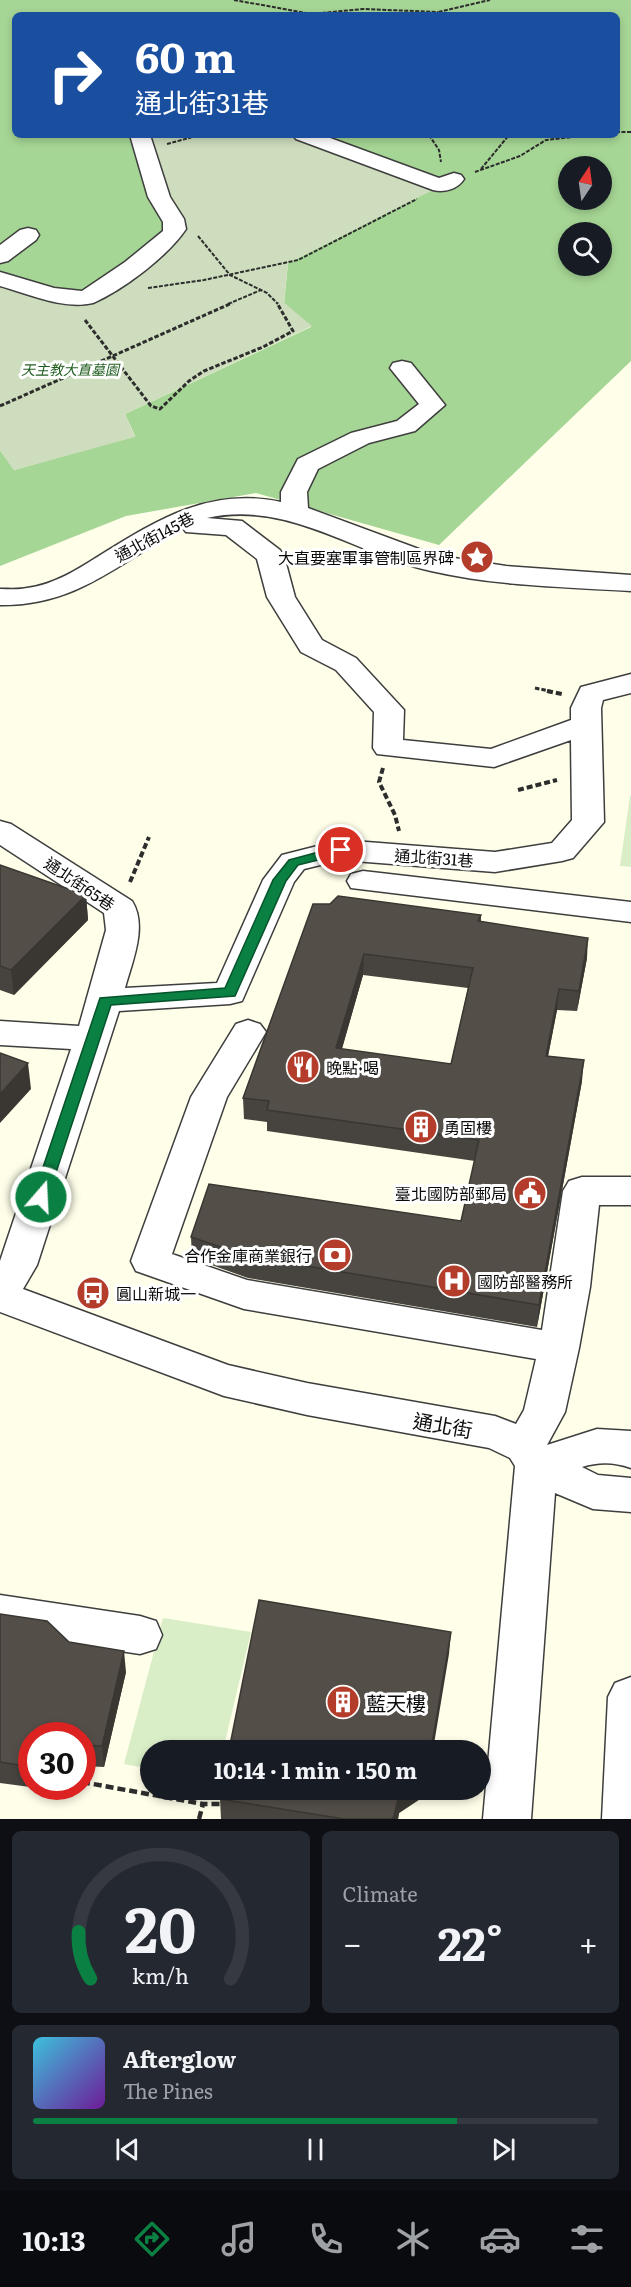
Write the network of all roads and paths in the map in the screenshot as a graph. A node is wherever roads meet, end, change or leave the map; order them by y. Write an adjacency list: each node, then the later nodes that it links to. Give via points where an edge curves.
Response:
1 (234, 0): 3 (path)
2 (489, 0): 5 (path)
3 (300, 12)
4 (332, 12): 5 (path)
5 (438, 12)
6 (172, 138): 11 (path)
7 (312, 138): 13 (street)
8 (431, 138): 13 (path, via 439,150)
9 (507, 138): 12 (path)
10 (564, 138): 12 (path, via 546,140 520,156)
11 (143, 141): 21 (street, via 157,192 175,230 153,253 88,298)
12 (480, 170): 13 (path)
13 (447, 183): 17 (path, via 298,260)
14 (192, 229): 17 (path)
15 (28, 236): 16 (street)
16 (0, 256)
17 (230, 275): 19 (path); 20 (path)
18 (0, 279): 21 (street)
19 (146, 289)
20 (261, 290): 22 (path); 22 (path, via 275,300 293,331 204,371 159,409 151,406)
21 (66, 297): 22 (path)
22 (114, 356): 24 (path)
23 (402, 368): 25 (street, via 433,405 406,426 360,438 307,464 294,492)
24 (0, 406)
25 (295, 511): 26 (street, 通北街145巷, via 247,506 198,512); 27 (street, 通北街145巷, via 432,563 501,574)
26 (163, 530): 28 (street, 通北街145巷, via 67,587 31,597); 31 (street, via 205,525 233,527 270,556 281,597 311,646 346,664 389,710)
27 (631, 583)
28 (0, 597)
29 (631, 683): 30 (street, 通北街31巷, via 591,693)
30 (586, 725): 31 (street, via 494,758); 32 (street, 通北街31巷)
31 (388, 748): 36 (path, via 379,782 395,815)
32 (588, 783): 33 (path, via 552,779); 36 (street, 通北街31巷, via 588,822 562,851 495,862)
33 (518, 790)
34 (0, 831): 38 (street, 通北街65巷)
35 (149, 837): 38 (path)
36 (405, 855): 40 (street, 通北街31巷, via 341,850 293,862 279,880 230,993)
37 (363, 881): 39 (street)
38 (120, 908): 40 (street, 通北街65巷, via 123,930)
39 (631, 912)
40 (105, 1001): 43 (street, 通北街65巷)
41 (248, 1032): 46 (street, via 209,1097 150,1261 244,1294)
42 (0, 1033): 43 (street)
43 (93, 1039): 45 (street, 通北街65巷)
44 (631, 1191): 46 (street, via 582,1191)
45 (5, 1278): 48 (street, 通北街, via 54,1318 224,1380 495,1433)
46 (559, 1348): 48 (street)
47 (631, 1451): 48 (street, via 628,1447 597,1446)
48 (531, 1455): 49 (street, 通北街, via 593,1492); 57 (street)
49 (631, 1495)
50 (0, 1614): 51 (street)
51 (140, 1635)
52 (631, 1697): 58 (street)
53 (96, 1785): 54 (path)
54 (203, 1804): 55 (path); 56 (path)
55 (224, 1804)
56 (200, 1819)
57 (507, 1819)
58 (626, 1819)

